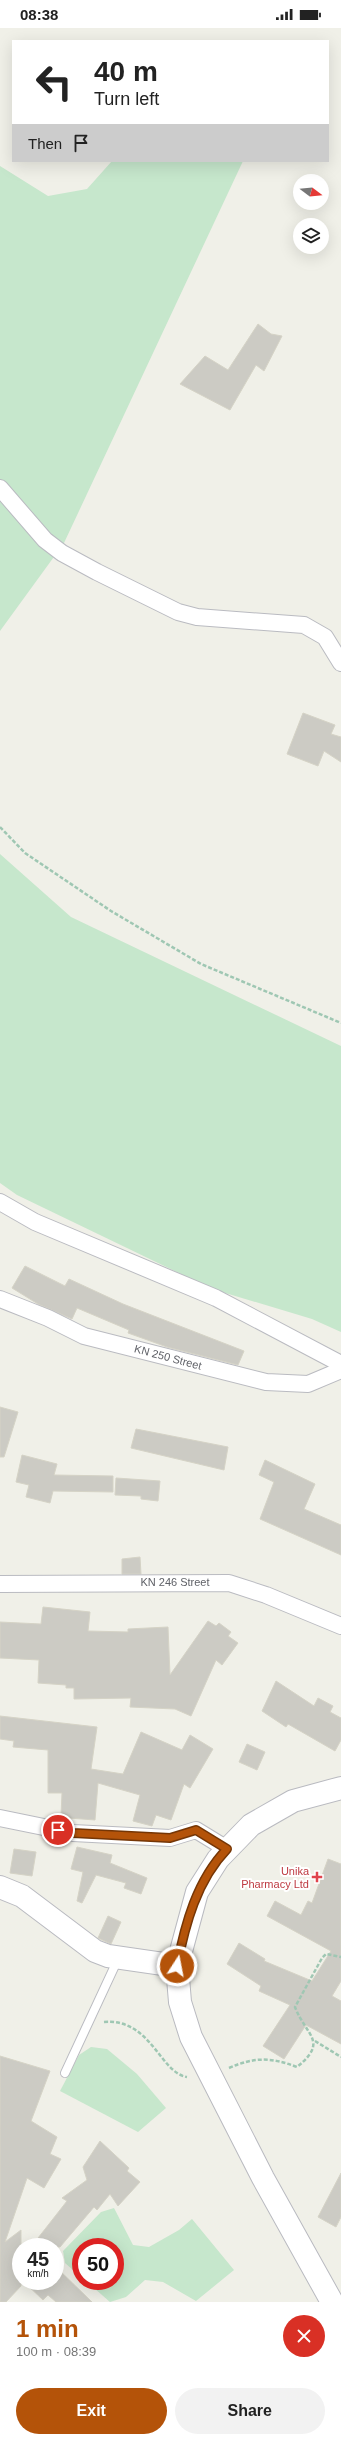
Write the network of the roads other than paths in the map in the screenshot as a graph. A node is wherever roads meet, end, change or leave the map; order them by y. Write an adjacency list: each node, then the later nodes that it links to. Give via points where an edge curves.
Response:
1 (0, 488): 2 (street, via 45,540 62,553 97,572 178,612 197,618 304,625 325,637)
2 (341, 663)
3 (0, 1202): 5 (street, via 35,1222 216,1298)
4 (0, 1299): 6 (street, KN 250 Street, via 84,1336 266,1382 308,1384)
5 (341, 1364)
6 (341, 1370)
7 (0, 1584): 8 (street, KN 246 Street, via 229,1582)
8 (341, 1626)
9 (341, 1788): 11 (main road, via 293,1801 251,1825)
10 (0, 1818): 11 (street, via 73,1833 170,1838 196,1830)
11 (227, 1849): 14 (main road, via 197,1892)
12 (0, 1887): 13 (main road, via 22,1896 95,1951)
13 (120, 1957): 14 (main road); 15 (lane)
14 (177, 1966): 16 (main road, via 180,2002 189,2030 263,2178)
15 (65, 2073)
16 (332, 2302)

